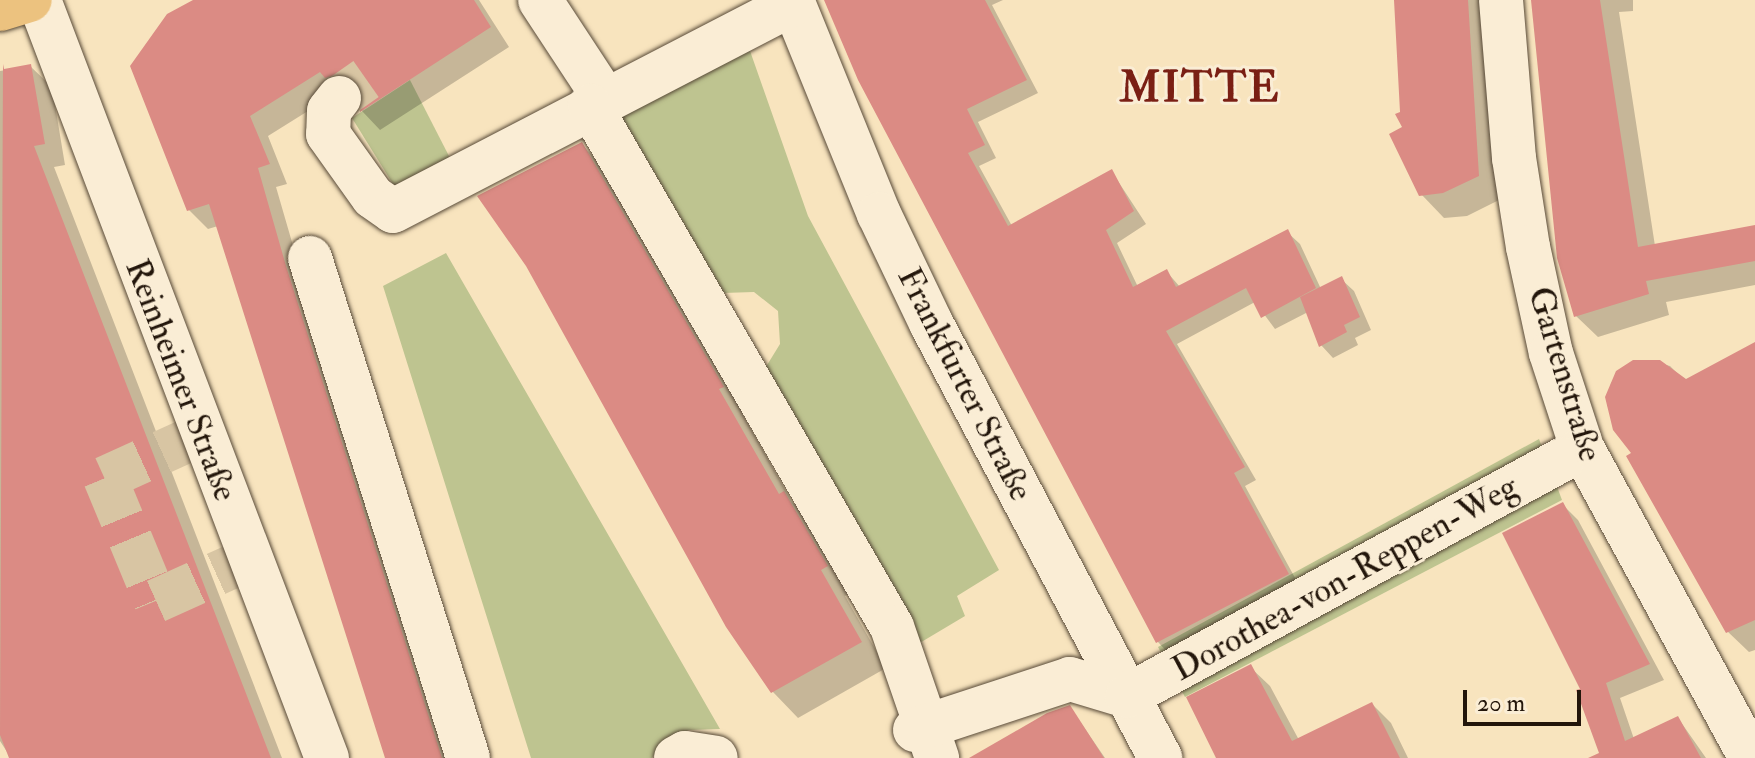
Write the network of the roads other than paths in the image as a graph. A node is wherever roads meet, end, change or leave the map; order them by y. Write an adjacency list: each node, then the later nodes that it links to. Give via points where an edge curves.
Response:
1 (30, 0): 6 (main road)
2 (39, 0): 13 (street, Reinheimer Straße)
3 (1501, 0): 18 (street, Gartenstraße, via 1514,158 1528,247 1551,353 1582,448)
4 (527, 2): 8 (street)
5 (792, 2): 8 (street); 11 (street, Frankfurter Straße, via 925,310)
6 (0, 9)
7 (339, 98): 8 (street, via 329,111 328,134 373,197 393,211)
8 (597, 102): 12 (street, via 892,627)
9 (310, 258): 14 (street)
10 (1563, 459): 11 (street, Dorothea-von-Reppen-Weg)
11 (1127, 696): 12 (street, via 1070,679); 17 (street, Frankfurter Straße)
12 (926, 738)
13 (327, 758)
14 (468, 758)
15 (676, 758): 16 (street, via 685,753)
16 (716, 758)
17 (1160, 758)
18 (1751, 758)

